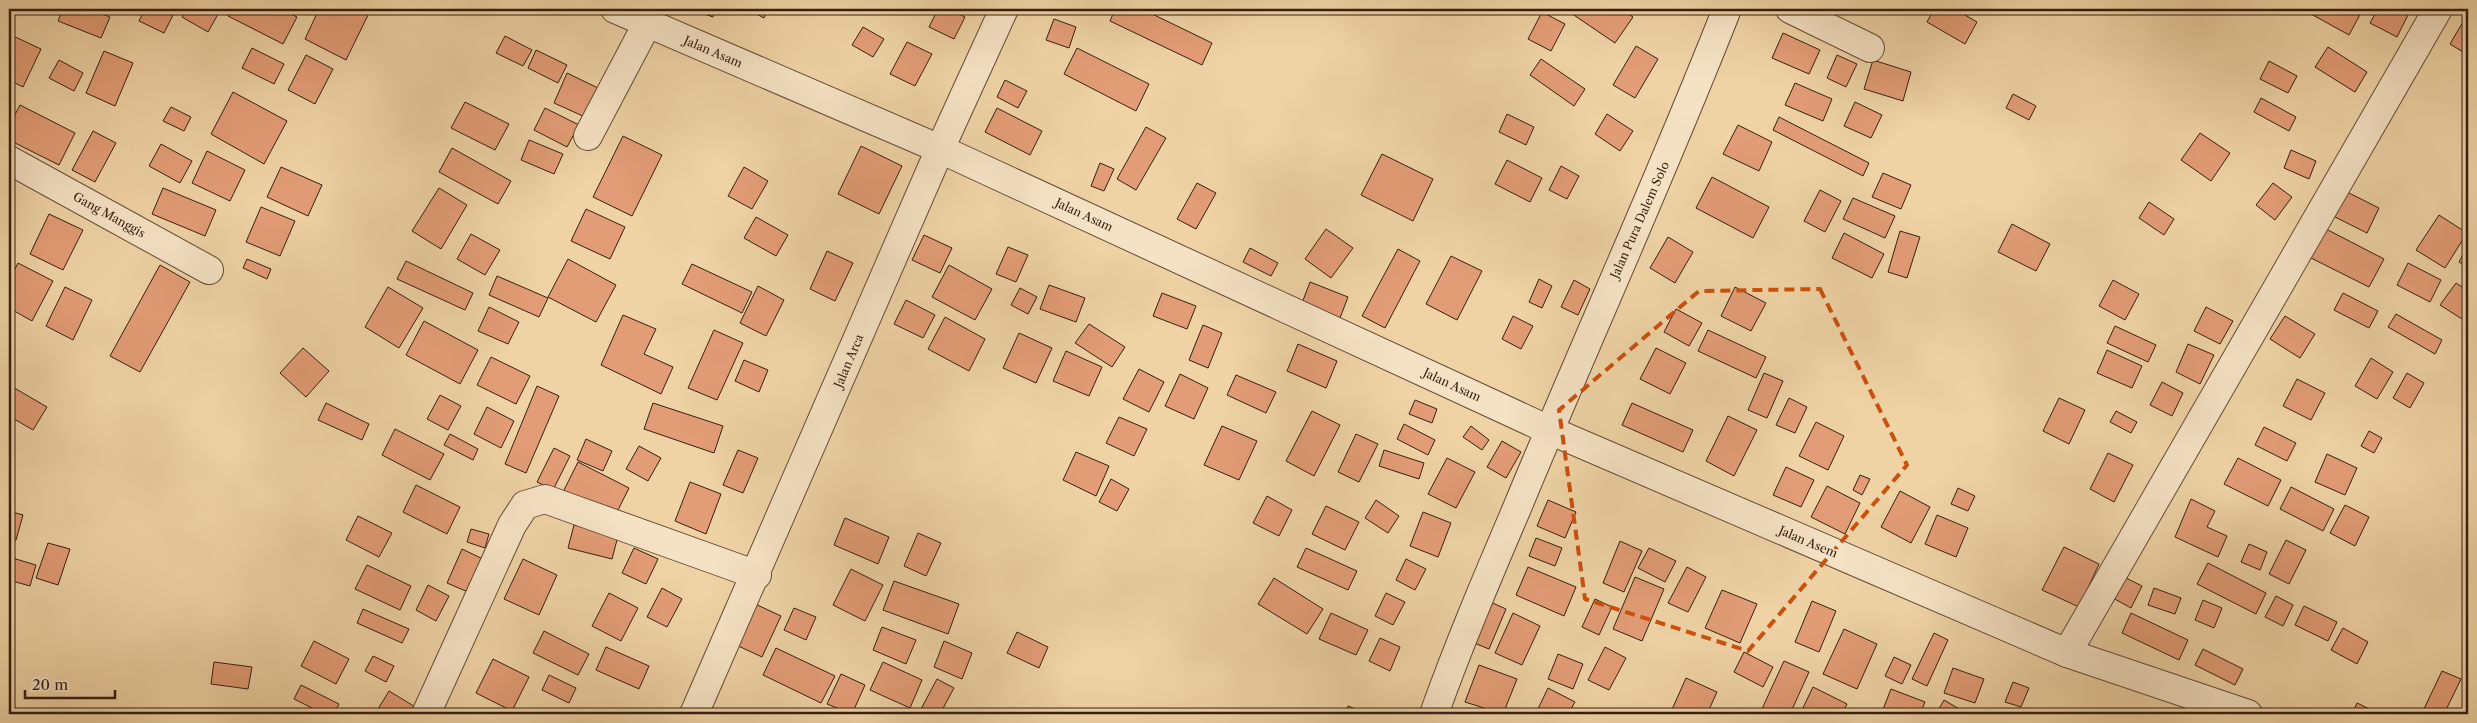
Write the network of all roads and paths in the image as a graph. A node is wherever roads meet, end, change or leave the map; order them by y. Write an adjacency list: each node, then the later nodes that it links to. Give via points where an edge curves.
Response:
1 (615, 9): 6 (street, Jalan Asam)
2 (1004, 9): 9 (street, Jalan Arca)
3 (1727, 9): 12 (street, Jalan Pura Dalem Solo, via 1681,126)
4 (1790, 9): 7 (street)
5 (2438, 9): 14 (street)
6 (647, 24): 8 (street); 9 (street, Jalan Asam)
7 (1870, 48)
8 (588, 136)
9 (940, 149): 12 (street, Jalan Asam); 13 (street, Jalan Arca)
10 (9, 160): 11 (street, Gang Manggis)
11 (209, 270)
12 (1549, 430): 14 (street, Jalan Asem); 17 (street, Jalan Pura Dalem Solo)
13 (757, 575): 15 (street, via 545,499 525,505 512,525); 16 (street, Jalan Arca)
14 (2067, 653): 18 (street, Jalan Asem)
15 (426, 714)
16 (694, 714)
17 (1434, 714)
18 (2248, 714)

